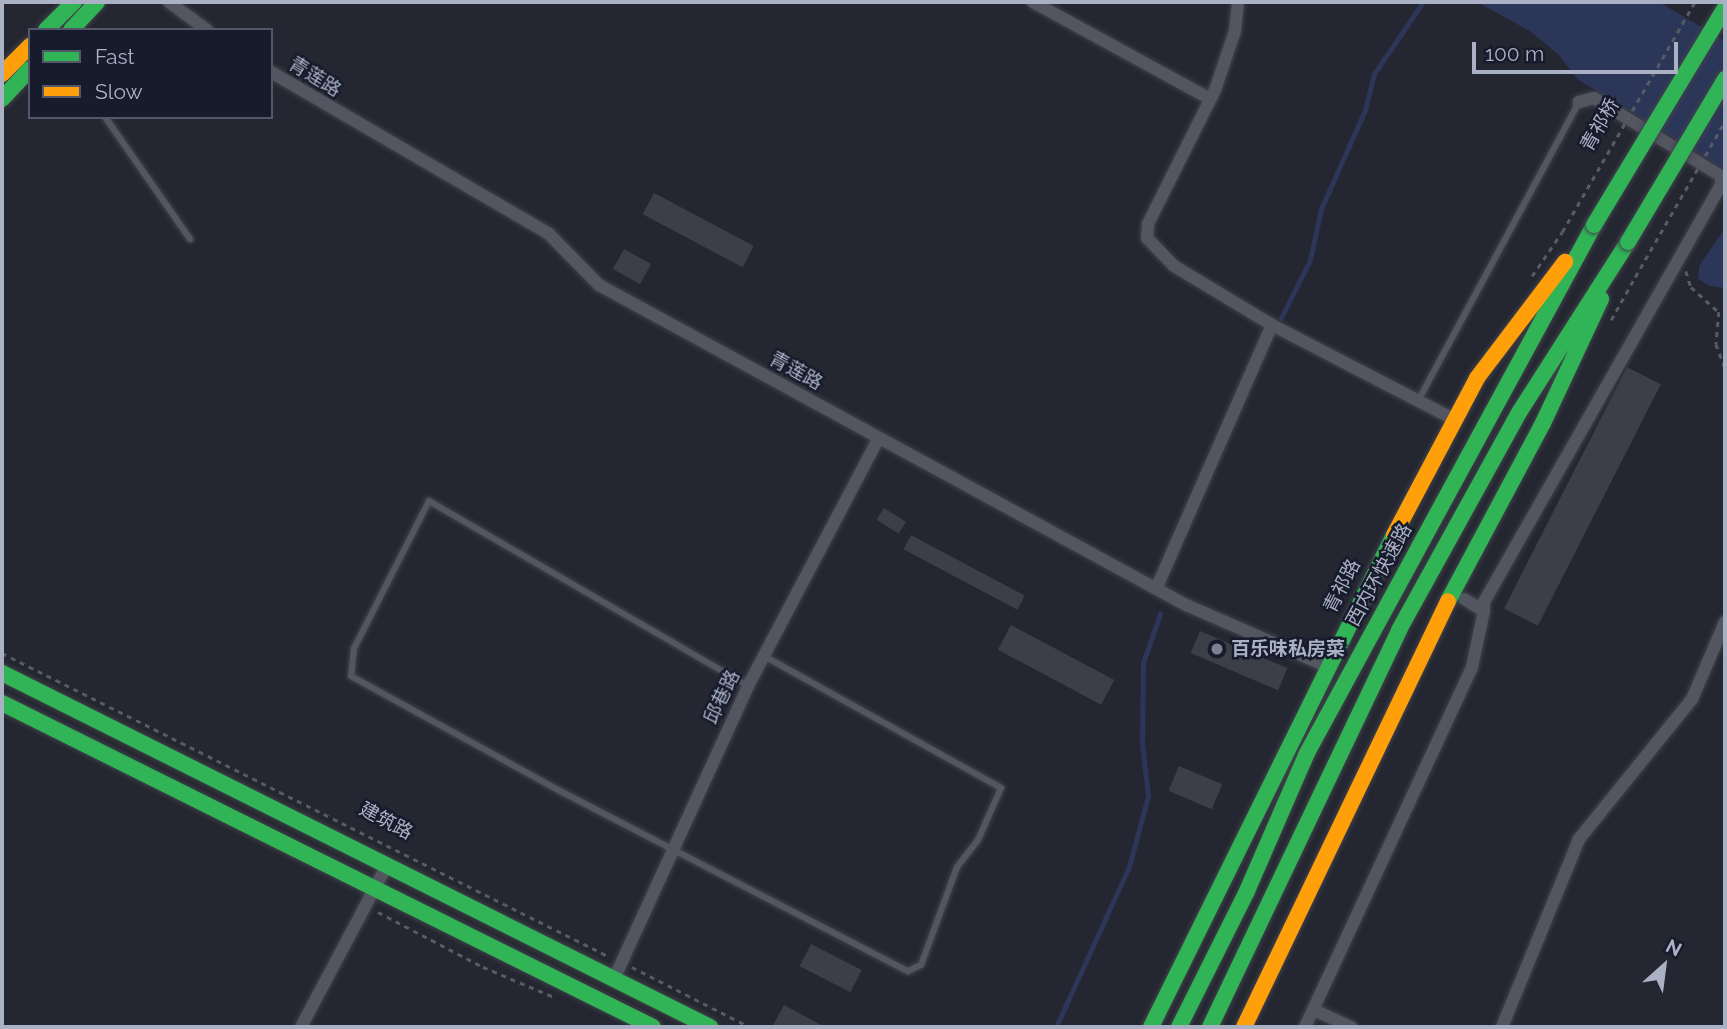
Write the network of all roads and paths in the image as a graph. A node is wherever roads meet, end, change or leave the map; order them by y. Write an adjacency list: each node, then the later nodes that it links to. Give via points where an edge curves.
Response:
1 (74, 2): 8 (main road)
2 (97, 2): 9 (main road)
3 (169, 2): 10 (street)
4 (1033, 2): 17 (street)
5 (1238, 2): 17 (street, via 1236,32)
6 (1695, 2): 22 (path, 青祁桥, bridge)
7 (1725, 8): 21 (main road, bridge)
8 (48, 28)
9 (73, 28)
10 (204, 28)
11 (28, 48): 14 (main road)
12 (28, 71): 16 (main road)
13 (273, 73): 31 (street, 青莲路, via 549,234 599,285)
14 (2, 74)
15 (1725, 79): 24 (main road, bridge)
16 (2, 99)
17 (1210, 99): 27 (street, via 1149,224 1147,238 1174,266)
18 (1579, 102): 25 (street, via 1594,98 1721,176 1721,184); 29 (lane)
19 (106, 119): 23 (lane)
20 (1725, 121): 26 (path, bridge)
21 (1594, 225): 30 (main road, 青祁路, via 1477,378); 53 (main road, 西内环快速路, via 1307,753 1247,891)
22 (1562, 232)
23 (190, 239)
24 (1628, 242): 54 (main road, via 1520,411 1399,629); 55 (main road, via 1543,423 1426,643 1301,915)
25 (1682, 254): 28 (path, via 1691,287 1719,312 1716,344); 34 (street, via 1484,602)
26 (1635, 277)
27 (1272, 325): 29 (street); 32 (street)
28 (1725, 368)
29 (1418, 401): 30 (street)
30 (1452, 419): 38 (main road, 青祁路)
31 (879, 439): 32 (street, 青莲路); 37 (street, 邱巷路)
32 (1156, 589): 38 (street, 青莲路)
33 (1464, 599): 34 (street)
34 (1484, 611): 47 (street, via 1472,667)
35 (1725, 622): 58 (street, via 1692,699 1579,839)
36 (2, 653): 45 (path, 建筑路)
37 (764, 656): 40 (street, 邱巷路); 42 (lane, via 1001,789 978,840 957,867 921,965 908,971)
38 (1326, 666): 52 (main road, 青祁路)
39 (2, 673): 43 (main road, 建筑路)
40 (748, 686): 42 (street, 邱巷路); 42 (lane, via 429,501 355,649 351,676)
41 (2, 703): 44 (main road)
42 (672, 849): 45 (street, 邱巷路)
43 (387, 865): 44 (street); 46 (main road, 建筑路)
44 (376, 887): 48 (street); 49 (main road)
45 (621, 962): 46 (street, 邱巷路); 51 (path, 建筑路)
46 (614, 979): 50 (main road, 建筑路)
47 (1314, 1010): 56 (street); 57 (street)
48 (302, 1027)
49 (653, 1027)
50 (710, 1027)
51 (750, 1027)
52 (1151, 1027)
53 (1179, 1027)
54 (1210, 1027)
55 (1244, 1027)
56 (1305, 1027)
57 (1351, 1027)
58 (1502, 1027)

